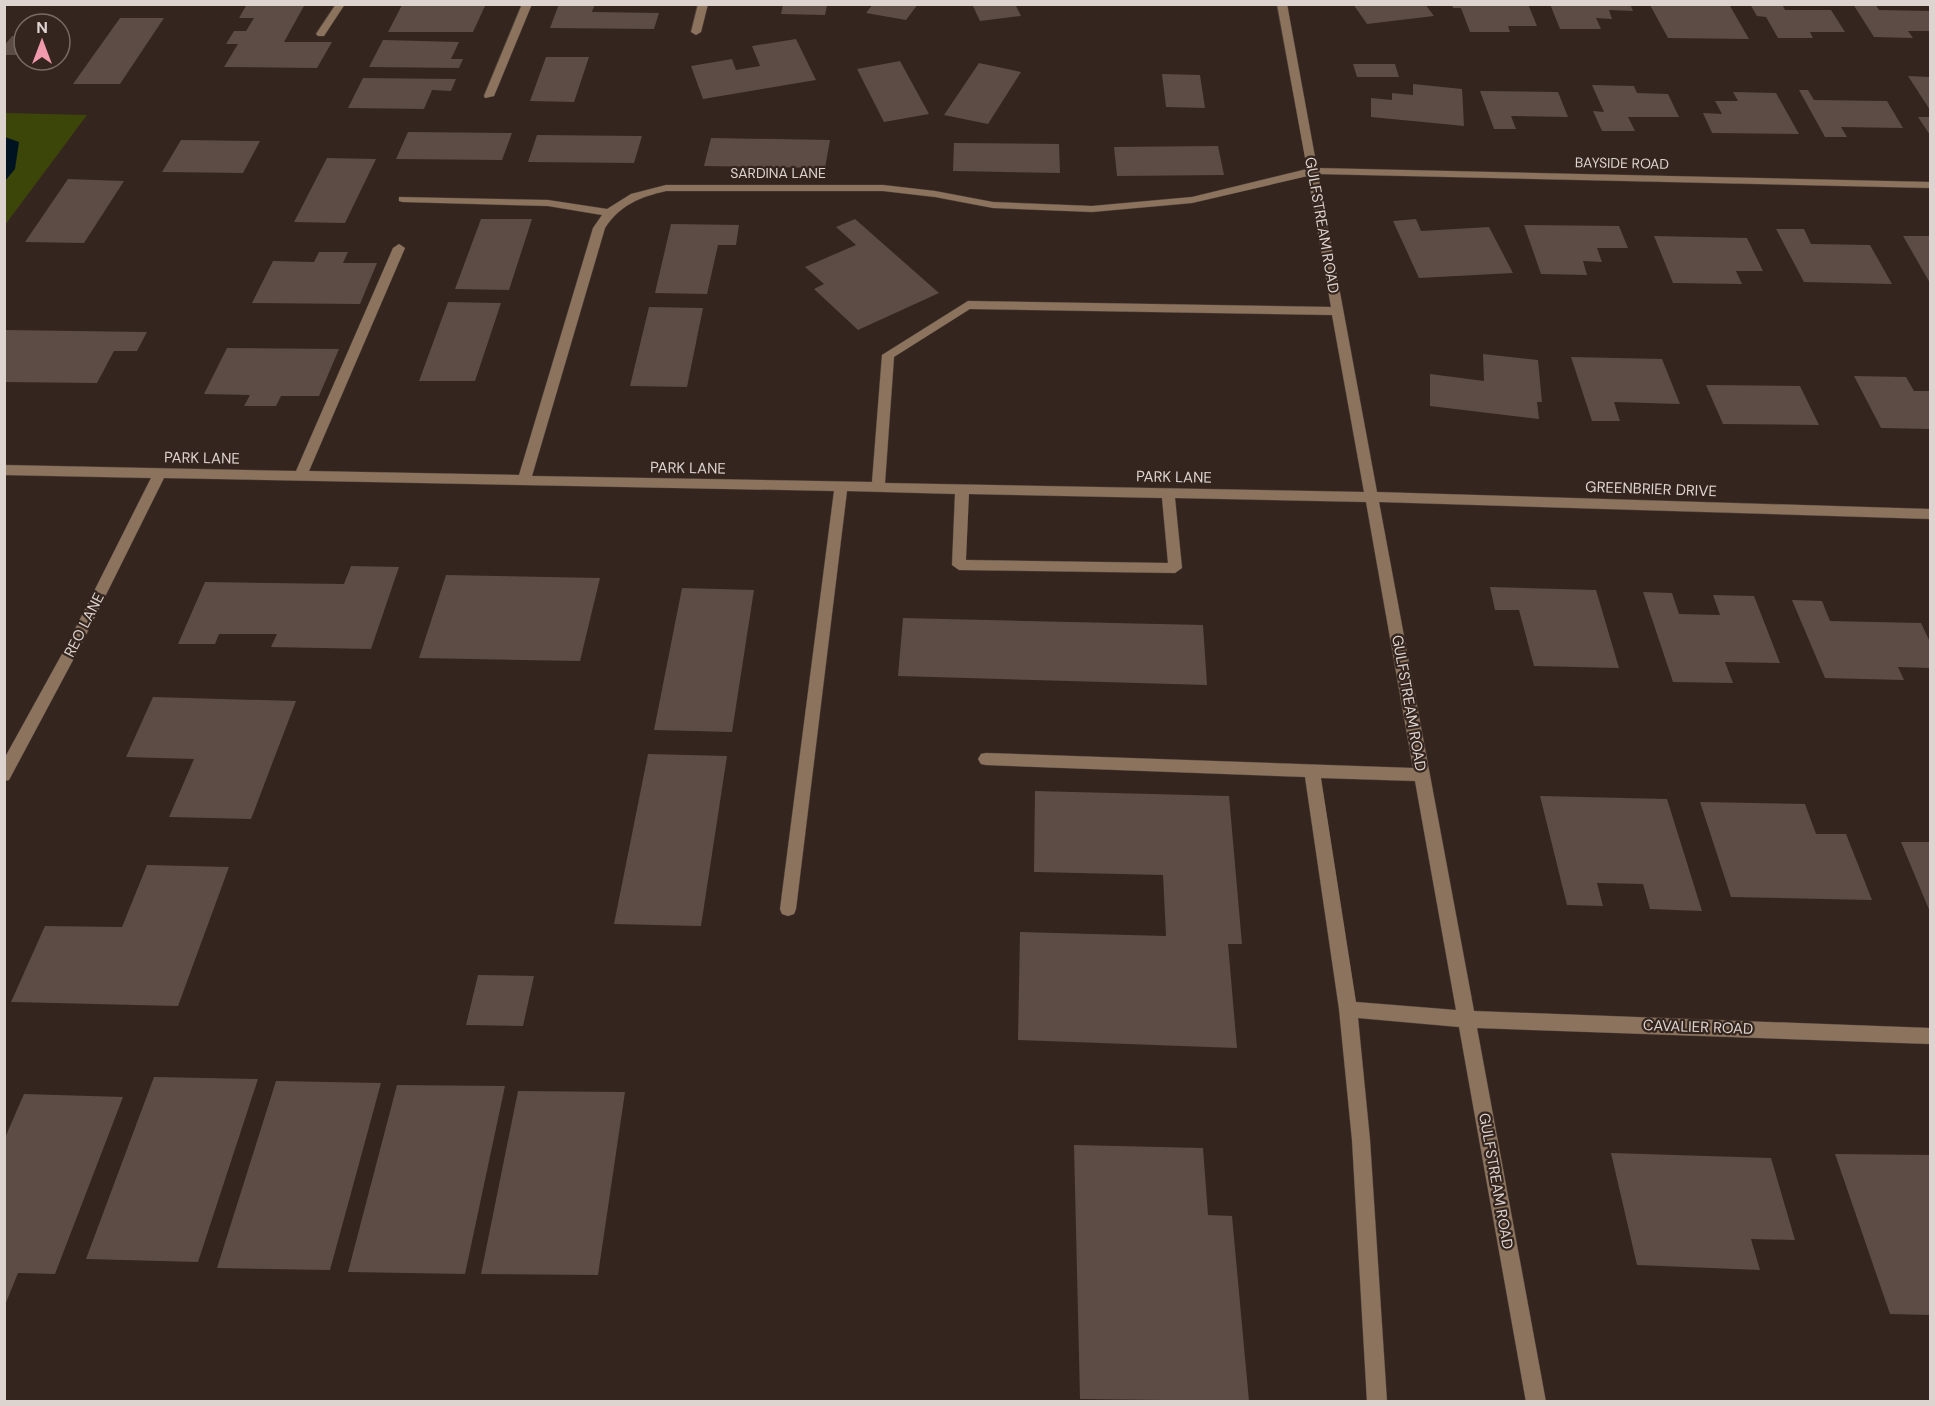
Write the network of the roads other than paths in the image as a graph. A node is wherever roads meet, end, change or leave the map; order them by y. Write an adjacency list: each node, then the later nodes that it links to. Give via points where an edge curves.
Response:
1 (341, 4): 6 (street)
2 (527, 4): 7 (street)
3 (703, 4): 5 (street)
4 (1282, 4): 8 (street, GULFSTREAM ROAD)
5 (696, 32)
6 (321, 34)
7 (489, 96)
8 (1312, 171): 9 (street, BAYSIDE ROAD); 10 (street, BAYSIDE ROAD); 14 (street, GULFSTREAM ROAD)
9 (1930, 185)
10 (1232, 190): 12 (street, SARDINA LANE, via 1192,200 1092,209 993,205 883,188 666,188 623,201)
11 (403, 199): 12 (street, via 548,203)
12 (608, 213): 18 (street, via 599,228)
13 (399, 249): 17 (street)
14 (1338, 311): 20 (street, via 968,305 888,356); 23 (street, GULFSTREAM ROAD)
15 (4, 470): 16 (street, PARK LANE)
16 (160, 473): 17 (street, PARK LANE); 27 (street, REO LANE)
17 (300, 476): 18 (street, PARK LANE)
18 (524, 481): 19 (street, PARK LANE)
19 (841, 487): 20 (street, PARK LANE); 29 (street)
20 (878, 488): 21 (street, PARK LANE)
21 (962, 490): 22 (street, PARK LANE); 22 (street, via 959,565 1175,568)
22 (1168, 494): 23 (street, PARK LANE)
23 (1372, 497): 24 (street, GREENBRIER DRIVE); 28 (street, GULFSTREAM ROAD)
24 (1930, 514)
25 (986, 759): 26 (street)
26 (1312, 771): 28 (street); 30 (street)
27 (4, 775)
28 (1422, 775): 31 (street, GULFSTREAM ROAD)
29 (788, 909)
30 (1348, 1009): 31 (street, CAVALIER ROAD); 33 (street, via 1361,1140)
31 (1466, 1019): 32 (street, CAVALIER ROAD); 34 (street, GULFSTREAM ROAD)
32 (1930, 1036)
33 (1377, 1401)
34 (1536, 1401)

